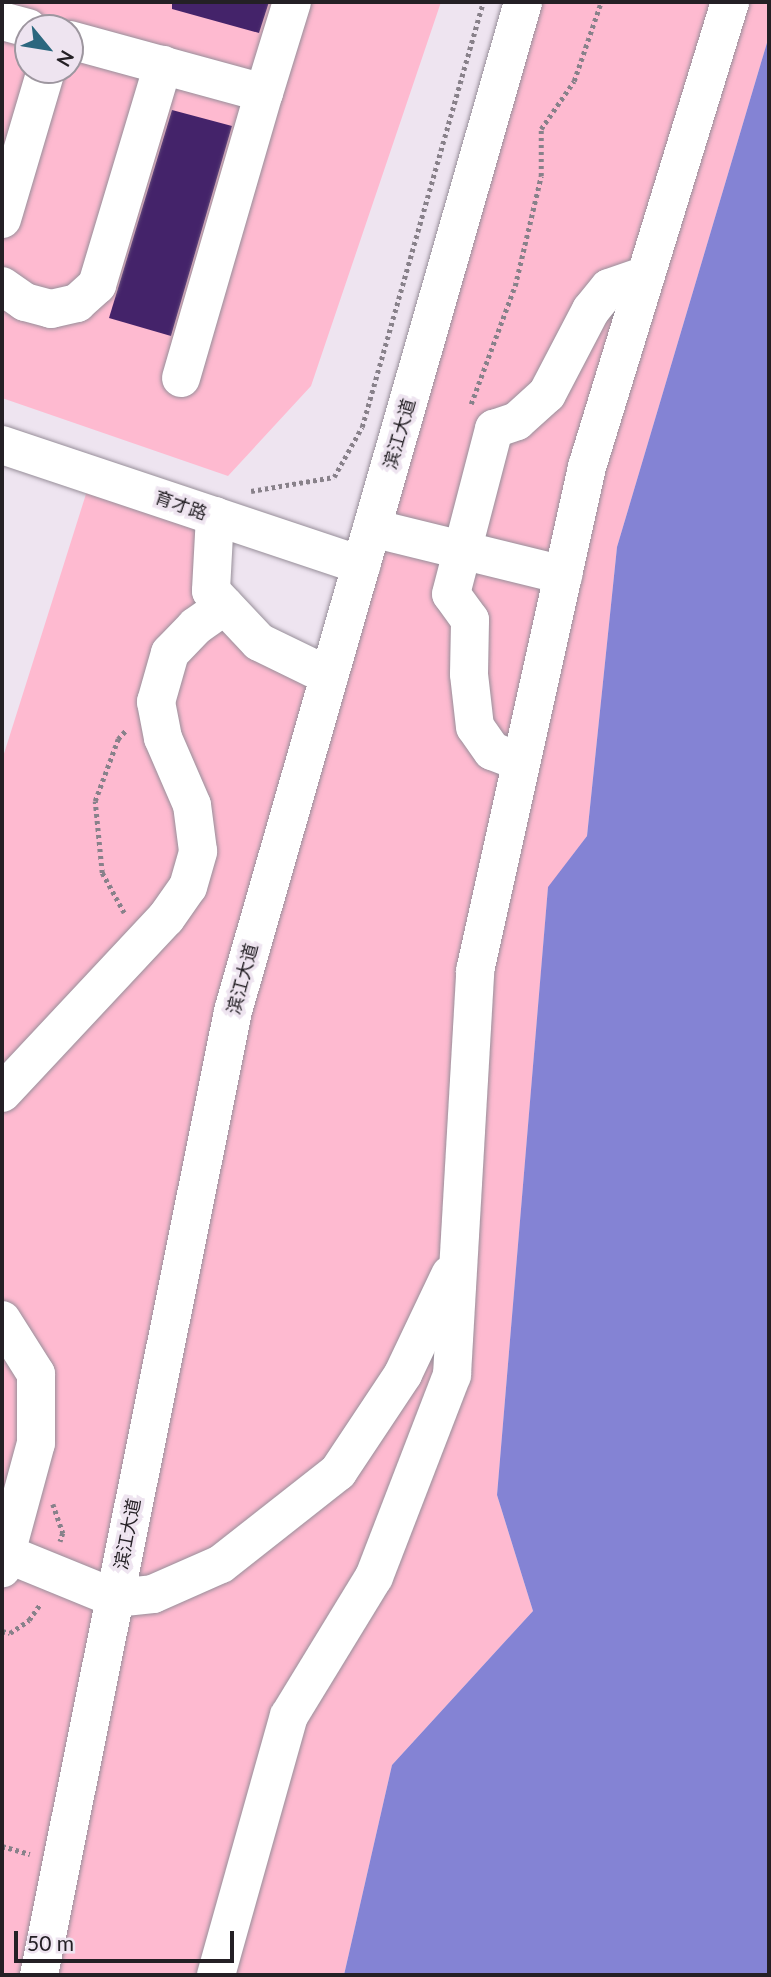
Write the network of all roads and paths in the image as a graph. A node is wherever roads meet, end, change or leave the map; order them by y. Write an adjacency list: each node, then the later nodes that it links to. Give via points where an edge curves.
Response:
1 (292, 2): 9 (street)
2 (483, 2): 16 (path, via 362,427 334,477)
3 (523, 2): 18 (street, 滨江大道)
4 (601, 2): 14 (path, via 574,81 541,129 541,176 515,286)
5 (730, 2): 11 (street)
6 (84, 44): 7 (street)
7 (163, 65): 9 (street); 12 (street, via 97,285 77,303 51,309 26,302)
8 (42, 84): 10 (street)
9 (264, 93): 13 (street)
10 (2, 219)
11 (646, 275): 19 (street, via 609,288 592,310 547,394 517,421 494,429); 21 (street, via 587,467)
12 (2, 286)
13 (181, 378)
14 (470, 408)
15 (2, 444): 17 (street, 育才路)
16 (247, 492)
17 (215, 516): 20 (street, 育才路); 22 (street, via 211,591)
18 (372, 528): 19 (street); 20 (street, 滨江大道)
19 (463, 551): 21 (street); 25 (street, via 451,594 470,620 469,674 475,727 492,751)
20 (361, 565): 23 (street, 滨江大道)
21 (563, 575): 25 (street)
22 (225, 606): 23 (street, via 259,642); 24 (street, via 196,626 170,653)
23 (329, 676): 31 (street, 滨江大道, via 233,1011)
24 (158, 695): 26 (street, via 163,738 192,805 198,851 188,887); 26 (path, via 118,739 95,801 102,873)
25 (522, 762): 28 (street, via 475,971)
26 (139, 947): 27 (street)
27 (2, 1093)
28 (459, 1257): 31 (street, via 403,1374 338,1472 221,1564 153,1594); 33 (street, via 452,1375 374,1577 289,1716)
29 (2, 1320): 30 (street, via 36,1374 36,1443)
30 (4, 1558): 31 (street)
31 (115, 1598): 32 (street, 滨江大道)
32 (39, 1975)
33 (216, 1975)

